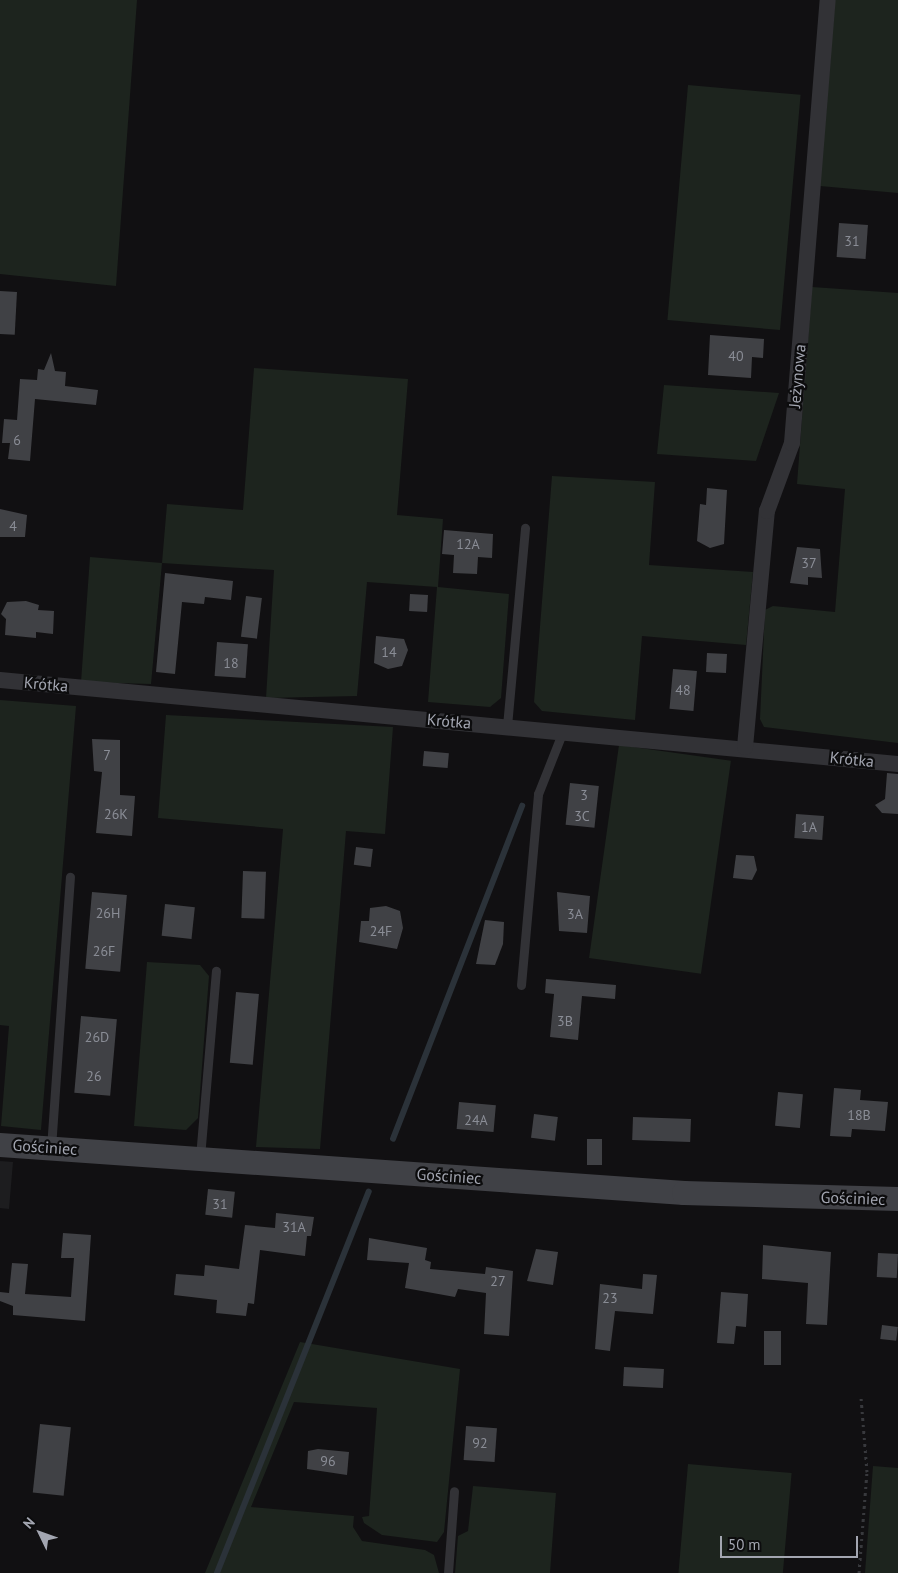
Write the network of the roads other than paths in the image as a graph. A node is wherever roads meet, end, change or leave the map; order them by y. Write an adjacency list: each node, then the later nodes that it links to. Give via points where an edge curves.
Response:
1 (828, 0): 6 (street, Jeżynowa, via 792,442 767,511)
2 (525, 528): 4 (lane)
3 (0, 680): 4 (street, Krótka)
4 (506, 726): 5 (street, Krótka)
5 (563, 731): 6 (street, Krótka); 10 (lane, via 538,794)
6 (745, 747): 7 (street, Krótka)
7 (898, 764)
8 (70, 877): 12 (lane)
9 (216, 971): 13 (lane)
10 (521, 985)
11 (0, 1145): 12 (street, Gościniec)
12 (51, 1148): 13 (street, Gościniec)
13 (200, 1157): 14 (street, Gościniec, via 684,1193)
14 (898, 1199)
15 (454, 1491): 16 (lane)
16 (448, 1573)

